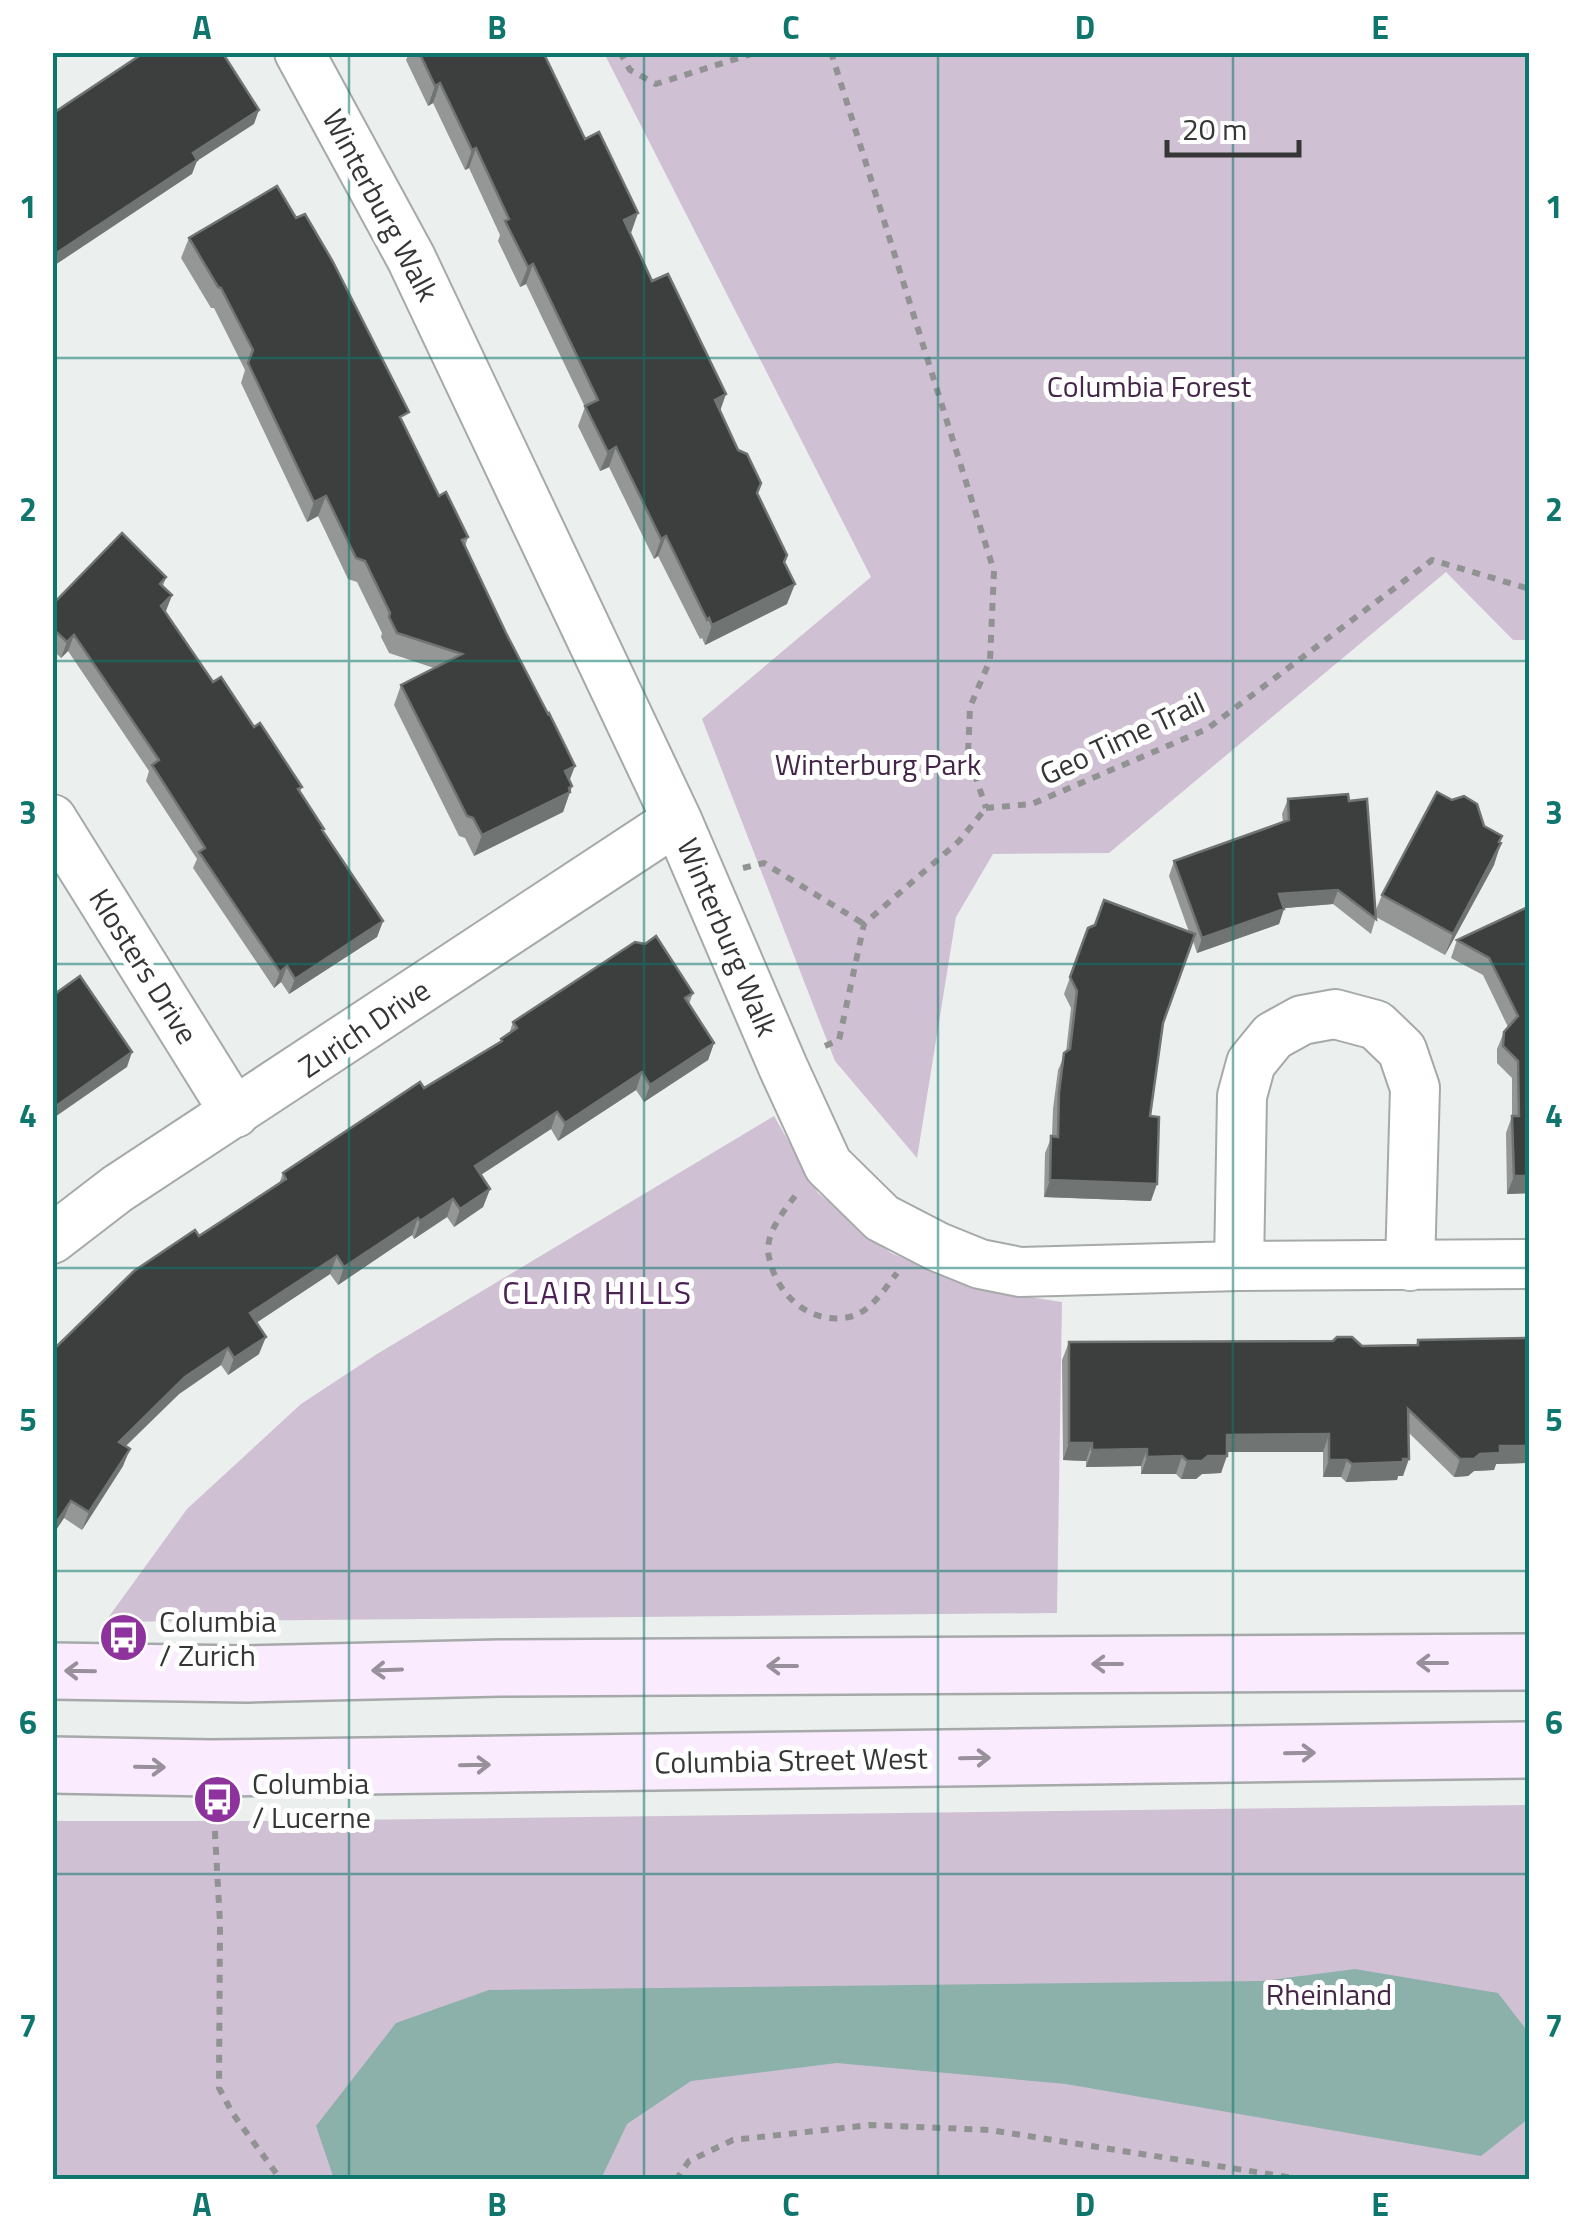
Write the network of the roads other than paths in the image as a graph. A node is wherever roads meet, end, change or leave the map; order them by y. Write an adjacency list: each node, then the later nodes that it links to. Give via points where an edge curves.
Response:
1 (299, 52): 3 (street, Winterburg Walk, via 411,258)
2 (52, 819): 4 (street, Klosters Drive)
3 (677, 820): 4 (street, Zurich Drive); 7 (street, Winterburg Walk, via 828,1165 882,1218 980,1264 1020,1272)
4 (234, 1113): 5 (street, Zurich Drive)
5 (52, 1239)
6 (1530, 1264): 8 (street, Winterburg Walk)
7 (1238, 1266): 8 (street, Winterburg Walk); 8 (street, via 1242,1096 1251,1063 1273,1036 1302,1020 1335,1014 1376,1025 1402,1050 1415,1088)
8 (1410, 1266)
9 (1530, 1662): 10 (main road, one-way to 10)
10 (52, 1671)
11 (1530, 1750): 12 (main road, Columbia Street West, one-way to 11, via 211,1768)
12 (52, 1764)

